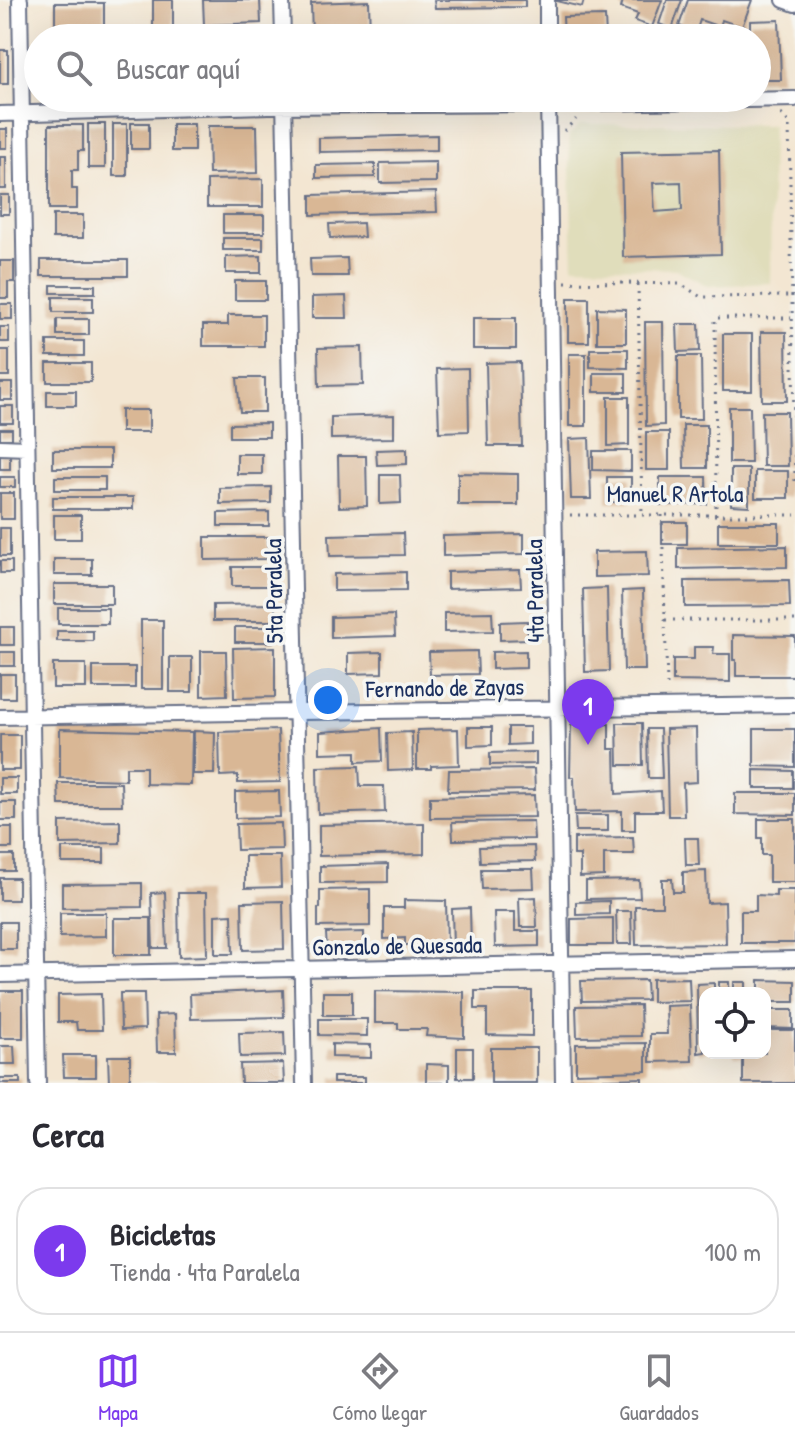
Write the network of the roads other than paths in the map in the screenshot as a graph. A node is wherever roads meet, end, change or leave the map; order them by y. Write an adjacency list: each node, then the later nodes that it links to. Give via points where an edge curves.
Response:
1 (20, 0): 13 (street)
2 (282, 0): 6 (street)
3 (547, 0): 7 (street)
4 (784, 0): 5 (street)
5 (795, 4)
6 (283, 24)
7 (547, 24)
8 (771, 99): 9 (street)
9 (795, 99)
10 (46, 112): 13 (street)
11 (284, 112): 19 (street, 5ta Paralela)
12 (548, 112): 18 (street, 4ta Paralela)
13 (22, 113): 14 (street); 16 (street)
14 (0, 114)
15 (0, 447): 16 (street)
16 (27, 448): 20 (street)
17 (795, 705): 18 (street, Fernando de Zayas)
18 (558, 707): 19 (street, Fernando de Zayas); 23 (street, 4ta Paralela)
19 (297, 713): 20 (street, Fernando de Zayas); 24 (street, 5ta Paralela)
20 (32, 716): 21 (street, Fernando de Zayas); 25 (street)
21 (0, 717)
22 (795, 959): 23 (street, Gonzalo de Quesada)
23 (561, 964): 24 (street, Gonzalo de Quesada); 29 (street, 4ta Paralela)
24 (302, 969): 25 (street, Gonzalo de Quesada); 28 (street, 5ta Paralela)
25 (36, 974): 26 (street, Gonzalo de Quesada); 27 (street)
26 (0, 975)
27 (38, 1083)
28 (304, 1083)
29 (563, 1083)

